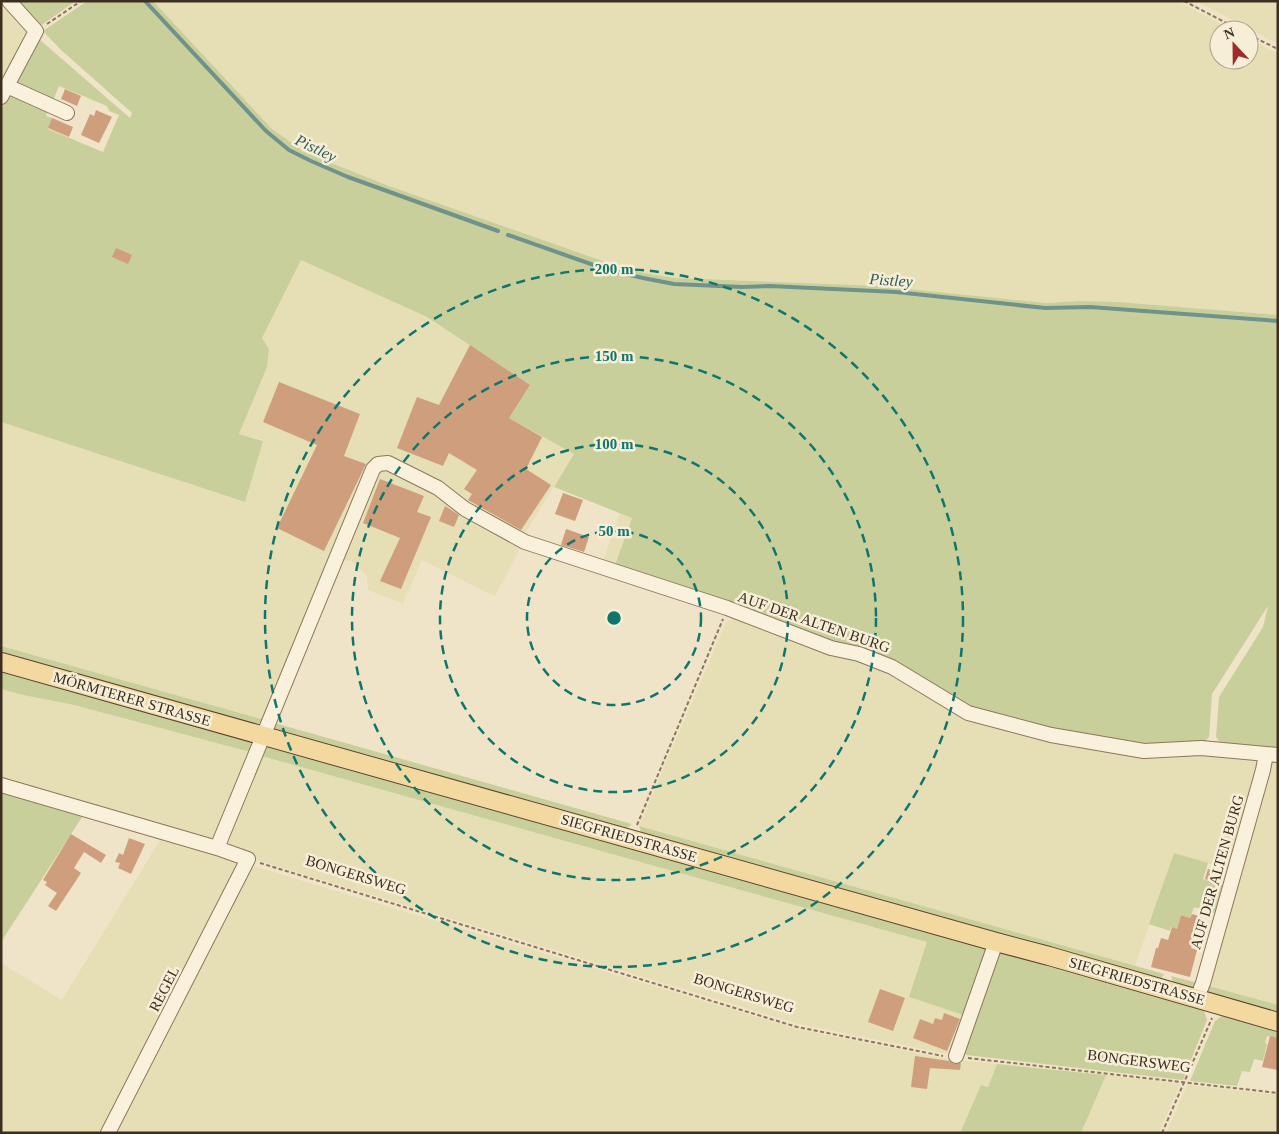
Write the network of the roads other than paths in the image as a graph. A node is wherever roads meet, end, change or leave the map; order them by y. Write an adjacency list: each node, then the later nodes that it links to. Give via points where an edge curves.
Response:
1 (9, 1): 2 (street, via 36,31)
2 (4, 92): 3 (street)
3 (67, 113)
4 (1, 662): 5 (main road, MÖRMTERER STRASSE)
5 (262, 735): 6 (street, AUF DER ALTEN BURG, via 372,469 378,464 388,463 438,488 465,509 525,542 728,608 831,648 859,654 892,667 968,713 1051,735 1144,751 1201,748); 8 (street); 9 (main road, SIEGFRIEDSTRASSE)
6 (1272, 754): 10 (street, AUF DER ALTEN BURG, via 1263,770)
7 (1, 785): 8 (street)
8 (217, 848): 13 (street, REGEL, via 248,860)
9 (996, 942): 10 (main road, SIEGFRIEDSTRASSE); 12 (street)
10 (1197, 998): 11 (main road, SIEGFRIEDSTRASSE)
11 (1278, 1022)
12 (956, 1056)
13 (108, 1133)

